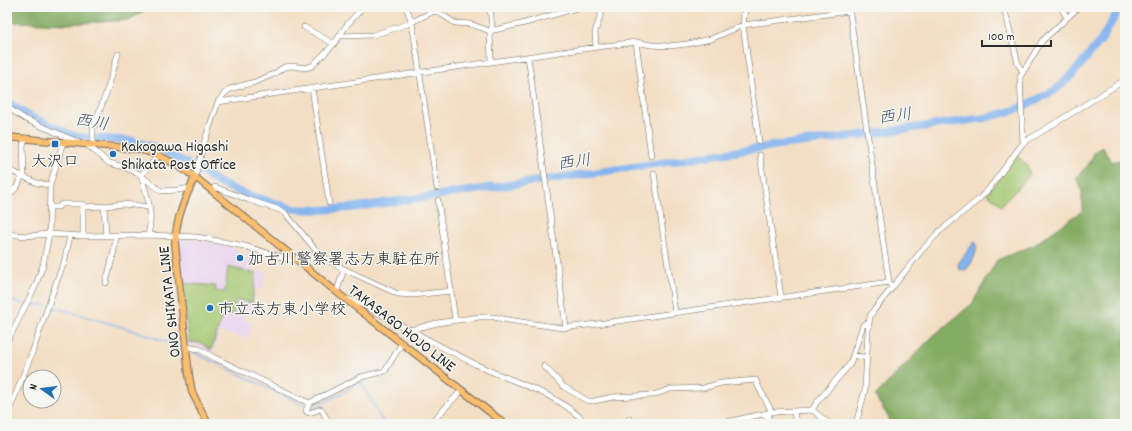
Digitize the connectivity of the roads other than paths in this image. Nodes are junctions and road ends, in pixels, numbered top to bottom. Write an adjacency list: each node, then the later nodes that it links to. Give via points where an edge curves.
1 (363, 7): 18 (street)
2 (406, 7): 13 (street)
3 (490, 7): 17 (street)
4 (580, 7): 10 (street)
5 (602, 7): 22 (street, via 595,32)
6 (745, 7): 14 (street)
7 (1004, 7): 26 (street, via 1018,64)
8 (1061, 7): 12 (street)
9 (1079, 7): 12 (street)
10 (562, 9): 17 (street, via 525,23)
11 (850, 9): 14 (street); 69 (street)
12 (1067, 18): 26 (street, via 1042,41)
13 (412, 22): 17 (street, via 430,12 438,12 455,23 470,24); 18 (street, via 373,35); 27 (street)
14 (743, 26): 20 (street, via 711,39 687,44 669,46); 35 (street)
15 (304, 27): 19 (street)
16 (325, 30): 19 (street)
17 (490, 31): 25 (street)
18 (340, 36): 21 (street)
19 (321, 37): 21 (street)
20 (636, 42): 22 (street); 42 (street)
21 (334, 44): 30 (street, via 312,66 284,67 255,82 230,89)
22 (596, 46): 24 (street, via 584,50)
23 (118, 54): 38 (street, via 93,128)
24 (528, 57): 25 (street); 79 (street)
25 (492, 62): 27 (street)
26 (1023, 72): 36 (street, via 1020,78)
27 (419, 73): 29 (street); 50 (street)
28 (1125, 80): 36 (street)
29 (312, 88): 30 (street); 54 (street)
30 (218, 102): 44 (street)
31 (7, 107): 37 (street, via 25,119)
32 (7, 137): 33 (main road, TAKASAGO HOJO LINE)
33 (26, 138): 34 (main road, TAKASAGO HOJO LINE); 46 (street, via 23,145)
34 (64, 142): 37 (main road, TAKASAGO HOJO LINE); 48 (street)
35 (759, 142)
36 (1023, 142): 71 (street, via 988,190 940,231)
37 (79, 143): 39 (main road, TAKASAGO HOJO LINE)
38 (93, 143): 39 (main road, TAKASAGO HOJO LINE); 40 (main road, TAKASAGO HOJO LINE, via 138,149)
39 (86, 144): 47 (street, via 109,163)
40 (159, 155): 44 (main road, TAKASAGO HOJO LINE); 47 (street)
41 (760, 155): 74 (street)
42 (652, 156)
43 (7, 170): 46 (street)
44 (196, 172): 49 (main road, ONO SHIKATA LINE); 51 (main road, TAKASAGO HOJO LINE)
45 (654, 173): 76 (street)
46 (23, 175): 48 (street); 52 (street)
47 (141, 175): 49 (street, via 161,191); 58 (street)
48 (50, 185): 56 (street)
49 (190, 188): 66 (main road, ONO SHIKATA LINE, via 180,212)
50 (437, 188)
51 (212, 190): 67 (main road, TAKASAGO HOJO LINE); 68 (street, via 215,187 280,210 314,249)
52 (7, 199)
53 (438, 200): 73 (street)
54 (329, 203)
55 (104, 206): 57 (street); 58 (street, via 124,204); 64 (street)
56 (49, 207): 57 (street, via 58,207 62,204 83,204); 60 (street)
57 (83, 207): 63 (street)
58 (149, 207): 61 (street)
59 (7, 234): 60 (street)
60 (49, 234): 62 (street); 81 (street, via 43,265)
61 (148, 235): 65 (street); 66 (street)
62 (70, 236): 63 (street); 92 (street, via 64,263)
63 (83, 236): 64 (street)
64 (106, 236): 65 (street)
65 (116, 236): 70 (street)
66 (175, 236): 67 (street, via 197,237 268,252 292,260); 83 (main road, ONO SHIKATA LINE)
67 (297, 258): 72 (main road, TAKASAGO HOJO LINE)
68 (344, 269): 72 (street); 73 (street, via 398,294)
69 (889, 282): 71 (street); 74 (street)
70 (106, 284)
71 (892, 288): 78 (street, via 874,310)
72 (337, 291): 75 (main road, TAKASAGO HOJO LINE)
73 (451, 291): 77 (street)
74 (781, 297): 76 (street)
75 (344, 298): 80 (street); 82 (main road, TAKASAGO HOJO LINE)
76 (675, 312): 79 (street)
77 (455, 320): 79 (street, via 494,317); 80 (street)
78 (869, 322): 84 (street, via 862,325); 85 (street)
79 (566, 327)
80 (410, 330): 97 (street, via 479,365 540,390 572,410)
81 (7, 342)
82 (402, 344): 87 (main road, TAKASAGO HOJO LINE); 88 (street, via 385,371 361,377)
83 (186, 350): 88 (street, via 199,349); 93 (main road, ONO SHIKATA LINE, via 192,392)
84 (854, 355): 85 (street); 89 (street, via 850,364)
85 (867, 358): 102 (street, via 865,390)
86 (544, 366): 90 (street, via 564,387 588,401 607,397 653,395 671,390 756,380)
87 (462, 390): 95 (street); 96 (main road, TAKASAGO HOJO LINE)
88 (309, 403): 94 (street, via 306,410 309,413 320,409)
89 (812, 410): 91 (street); 101 (street)
90 (771, 412): 91 (street); 98 (street); 99 (street)
91 (794, 412): 100 (street)
92 (7, 416)
93 (208, 424)
94 (330, 424)
95 (430, 424)
96 (505, 424)
97 (587, 424)
98 (718, 424)
99 (765, 424)
100 (796, 424)
101 (830, 424)
102 (856, 424)

